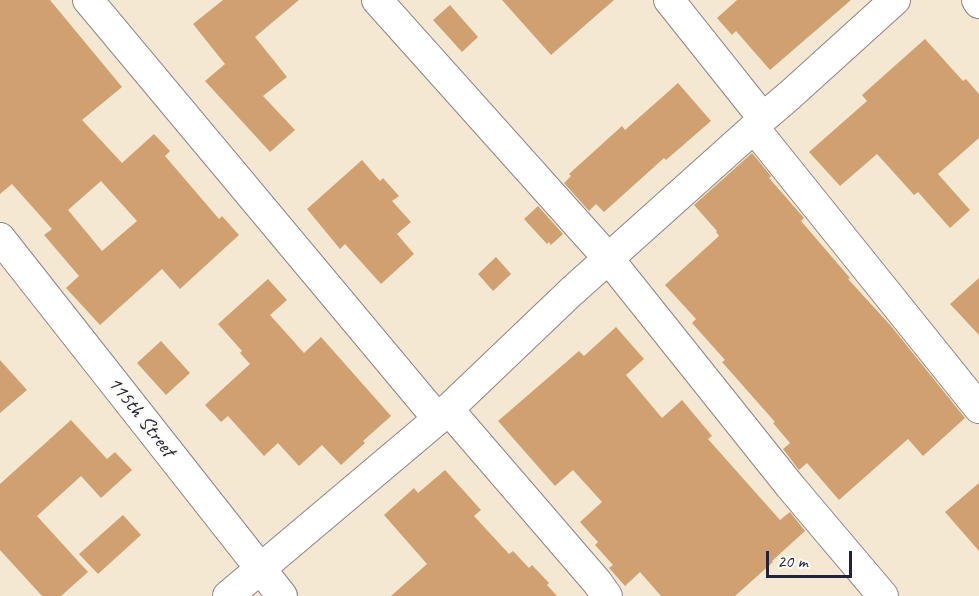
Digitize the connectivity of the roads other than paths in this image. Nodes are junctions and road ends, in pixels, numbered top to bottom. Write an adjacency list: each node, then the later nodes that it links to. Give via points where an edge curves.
1 (88, 0): 9 (street)
2 (377, 0): 7 (street)
3 (669, 0): 5 (street)
4 (896, 0): 5 (street)
5 (758, 123): 7 (street); 8 (street)
6 (0, 238): 10 (street, 115th Street)
7 (608, 258): 9 (street); 14 (street, via 797,495)
8 (979, 408)
9 (443, 414): 10 (street); 13 (street)
10 (260, 568): 11 (street); 12 (street, 115th Street)
11 (228, 596)
12 (282, 596)
13 (607, 596)
14 (884, 596)

